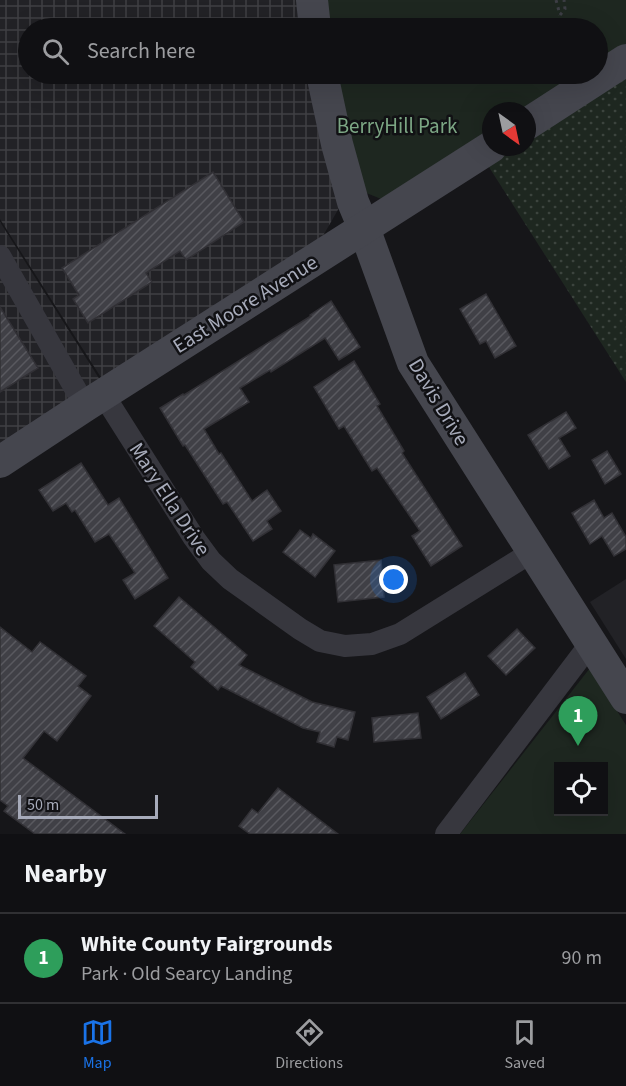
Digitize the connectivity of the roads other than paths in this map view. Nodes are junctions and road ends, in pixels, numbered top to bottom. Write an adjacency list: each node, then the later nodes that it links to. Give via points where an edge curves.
1 (312, 0): 2 (street)
2 (314, 18)
3 (626, 60): 4 (street)
4 (608, 72)
5 (324, 84): 9 (street, Davis Drive, via 353,202)
6 (589, 84): 7 (street)
7 (536, 118)
8 (482, 153): 9 (street, East Moore Avenue)
9 (364, 228): 11 (street, East Moore Avenue); 13 (street, Davis Drive, via 413,363)
10 (0, 256): 11 (street, Mary Ella Drive)
11 (94, 400): 12 (street, East Moore Avenue); 13 (street, Mary Ella Drive, via 211,561 230,579 320,641 363,645 400,634)
12 (0, 462)
13 (532, 552): 14 (street, Davis Drive)
14 (591, 643): 15 (street, Davis Drive); 16 (street)
15 (626, 698)
16 (446, 834)

